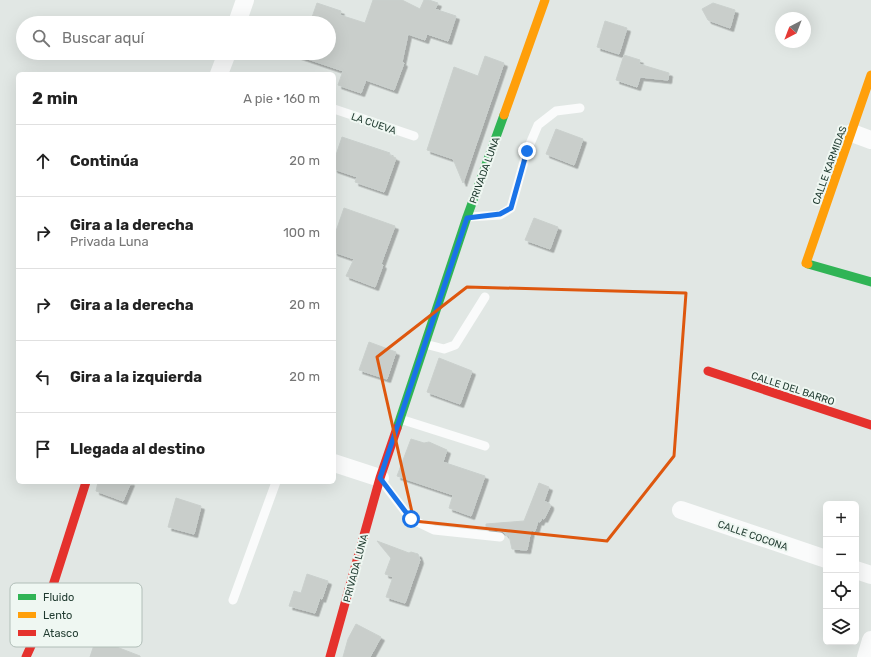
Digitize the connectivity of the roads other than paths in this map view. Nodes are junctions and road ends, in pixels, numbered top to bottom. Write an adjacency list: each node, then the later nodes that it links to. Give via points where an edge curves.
1 (245, 0): 3 (street)
2 (545, 0): 12 (street, PRIVADA LUNA)
3 (239, 16)
4 (226, 60): 5 (street)
5 (223, 72)
6 (871, 75): 9 (street, CALLE KARMIDAS)
7 (580, 108): 12 (lane, via 556,111 538,125 527,151 511,208 500,214)
8 (336, 110): 10 (lane, LA CUEVA)
9 (852, 133): 11 (street); 13 (street, CALLE KARMIDAS, via 806,263)
10 (414, 136)
11 (871, 140)
12 (467, 218): 15 (street, PRIVADA LUNA)
13 (871, 282)
14 (485, 297): 15 (lane, via 455,345 444,349)
15 (425, 344): 17 (street, PRIVADA LUNA)
16 (708, 371): 18 (street, CALLE DEL BARRO)
17 (400, 419): 19 (lane); 21 (street, PRIVADA LUNA)
18 (871, 425)
19 (485, 446)
20 (336, 464): 21 (street)
21 (380, 478): 25 (lane, via 411,519 434,530); 34 (street, PRIVADA LUNA)
22 (85, 484): 29 (street)
23 (275, 484): 30 (lane)
24 (680, 510): 26 (street, CALLE COCONA)
25 (500, 537)
26 (823, 558)
27 (859, 571): 28 (street)
28 (871, 575)
29 (54, 583)
30 (233, 600)
31 (871, 640): 35 (street)
32 (31, 647): 33 (street)
33 (26, 657)
34 (330, 657)
35 (866, 657)

